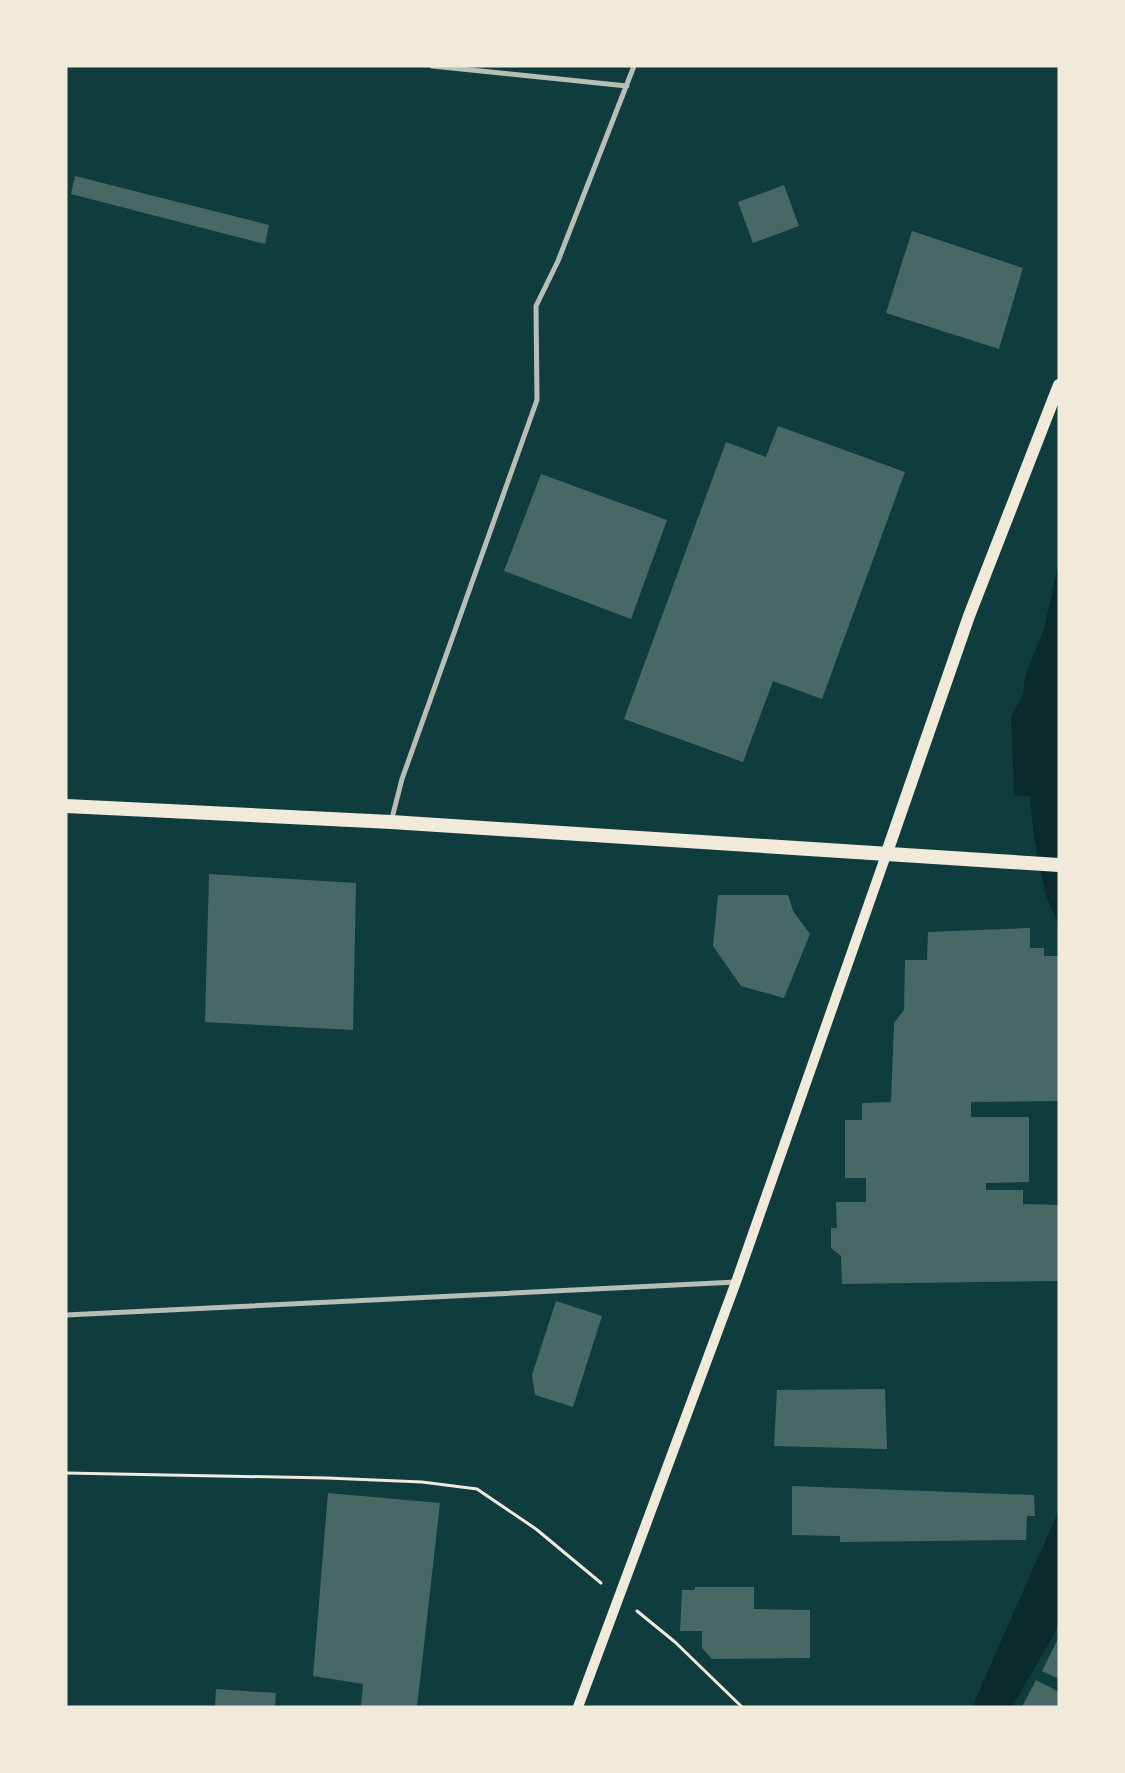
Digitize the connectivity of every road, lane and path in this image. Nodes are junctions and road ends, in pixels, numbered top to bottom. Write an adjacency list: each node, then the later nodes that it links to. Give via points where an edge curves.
1 (432, 66): 3 (street)
2 (634, 66): 3 (street)
3 (627, 86): 6 (street, via 558,261 536,306 537,400 402,778)
4 (1059, 385): 7 (main road, via 969,616)
5 (66, 806): 6 (highway)
6 (391, 822): 7 (highway)
7 (886, 855): 8 (highway); 9 (main road)
8 (1059, 865)
9 (736, 1282): 10 (street); 12 (main road)
10 (66, 1315)
11 (66, 1473): 12 (path, via 327,1478 422,1482 478,1489 536,1529 590,1576)
12 (620, 1597): 13 (main road); 14 (path, via 675,1642)
13 (578, 1707)
14 (742, 1707)

